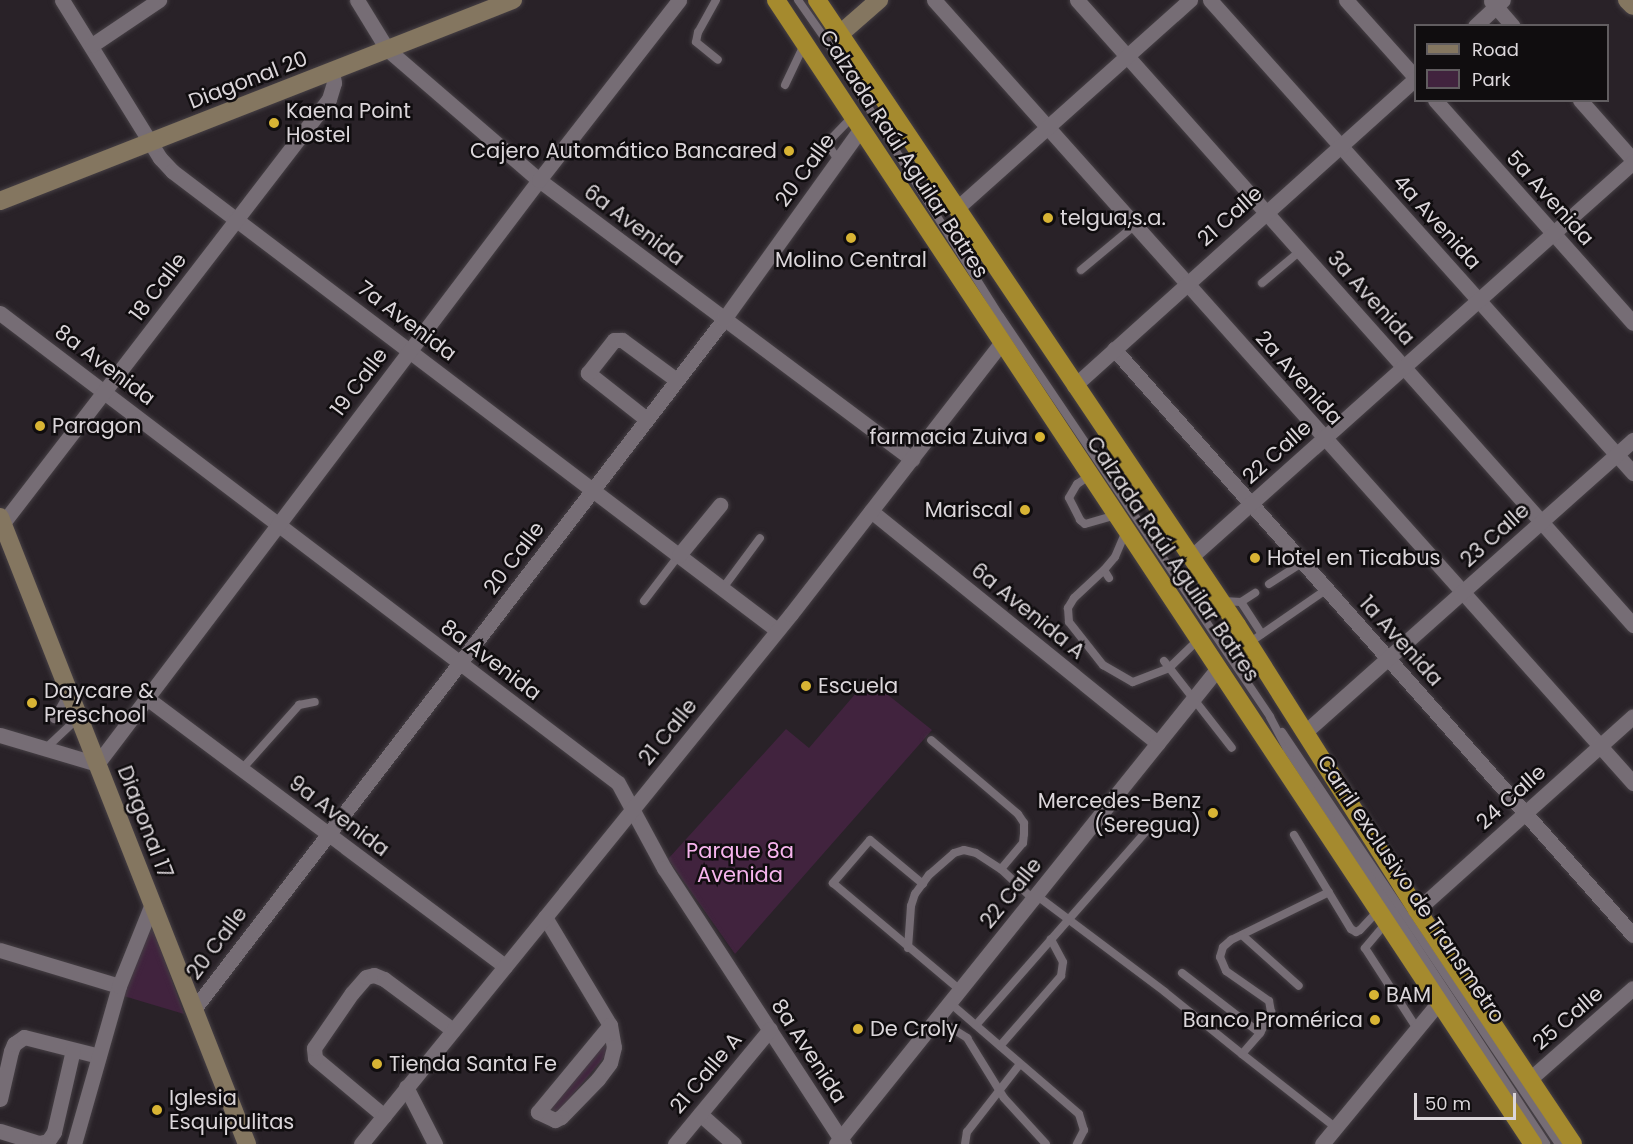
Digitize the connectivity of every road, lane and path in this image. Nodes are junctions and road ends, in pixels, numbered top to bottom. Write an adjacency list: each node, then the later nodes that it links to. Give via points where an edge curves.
1 (62, 0): 23 (street, 7a Avenida)
2 (159, 0): 23 (street)
3 (357, 0): 24 (street, 6a Avenida)
4 (513, 0): 24 (main road, Diagonal 20)
5 (679, 0): 39 (street, 19 Calle)
6 (716, 0): 26 (lane, via 696,42)
7 (776, 0): 22 (highway, Calzada Raúl Aguilar Batres)
8 (798, 0): 105 (lane, Carril exclusivo de Transmetro, via 1000,315)
9 (817, 0): 21 (highway, Calzada Raúl Aguilar Batres)
10 (879, 0): 21 (main road)
11 (934, 0): 34 (street, 2a Avenida)
12 (1077, 0): 25 (street, 3a Avenida)
13 (1190, 0): 25 (street)
14 (1210, 0): 36 (street, 4a Avenida)
15 (1346, 0): 28 (street)
16 (1627, 0): 18 (main road)
17 (1496, 2): 19 (street); 20 (street)
18 (1633, 6)
19 (1477, 24)
20 (1512, 24)
21 (840, 34): 41 (highway, Calzada Raúl Aguilar Batres)
22 (805, 44): 30 (lane); 33 (highway, Calzada Raúl Aguilar Batres)
23 (92, 45): 35 (street, 7a Avenida)
24 (387, 49): 27 (main road, Diagonal 20); 39 (street, 6a Avenida)
25 (1127, 56): 34 (street); 42 (street, 3a Avenida)
26 (718, 60)
27 (332, 71): 35 (main road, Diagonal 20); 43 (street, 18 Calle, via 334,83 329,99)
28 (1414, 76)
29 (1414, 80): 36 (street, 21 Calle)
30 (785, 85)
31 (1437, 102): 45 (street, 5a Avenida)
32 (1582, 102): 38 (street)
33 (857, 122): 37 (street, 20 Calle); 37 (lane, via 827,143); 54 (highway, Calzada Raúl Aguilar Batres)
34 (1047, 127): 41 (street); 44 (street, 2a Avenida)
35 (150, 142): 40 (main road, Diagonal 20); 43 (street, 7a Avenida, via 165,165)
36 (1340, 147): 42 (street, 21 Calle); 50 (street, 4a Avenida)
37 (838, 160): 52 (street, 20 Calle)
38 (1633, 161): 45 (street, 22 Calle)
39 (539, 180): 52 (street, 6a Avenida); 56 (street, 19 Calle)
40 (0, 201)
41 (956, 209): 59 (highway, Calzada Raúl Aguilar Batres)
42 (1266, 212): 46 (street, 3a Avenida); 49 (street, 21 Calle)
43 (236, 220): 56 (street, 7a Avenida); 60 (street, 18 Calle)
44 (1135, 225): 47 (lane); 49 (street, 2a Avenida)
45 (1553, 234): 50 (street, 22 Calle); 53 (street, 5a Avenida)
46 (1300, 251): 48 (lane); 57 (street, 3a Avenida)
47 (1081, 270)
48 (1262, 283)
49 (1187, 284): 55 (street, 21 Calle); 62 (street, 2a Avenida)
50 (1479, 300): 57 (street, 22 Calle); 64 (street, 4a Avenida)
51 (0, 313): 60 (street, 8a Avenida)
52 (724, 319): 58 (street, 20 Calle); 65 (street, 6a Avenida)
53 (1633, 323)
54 (1002, 342): 65 (street, 21 Calle); 67 (highway, Calzada Raúl Aguilar Batres)
55 (1114, 349): 59 (street, 21 Calle); 69 (street, 1a Avenida)
56 (410, 351): 68 (street, 7a Avenida); 75 (street, 19 Calle)
57 (1404, 367): 62 (street, 22 Calle); 74 (street, 3a Avenida)
58 (675, 379): 61 (street, 20 Calle); 61 (street, via 622,340 614,340 588,373)
59 (1074, 386): 78 (highway, Calzada Raúl Aguilar Batres)
60 (105, 391): 72 (street, 18 Calle); 75 (street, 8a Avenida)
61 (645, 418): 68 (street, 20 Calle)
62 (1324, 438): 69 (street, 22 Calle); 85 (street, 2a Avenida)
63 (1633, 440): 64 (street, 23 Calle)
64 (1617, 454): 66 (street, 4a Avenida); 74 (street, 23 Calle)
65 (912, 459): 71 (street, 21 Calle)
66 (1633, 473)
67 (1090, 475): 73 (highway, Calzada Raúl Aguilar Batres); 73 (lane, via 1077,484 1069,498 1080,520 1085,524)
68 (592, 489): 77 (street, 7a Avenida); 96 (street, 20 Calle)
69 (1251, 503): 78 (street, 22 Calle); 79 (street, 1a Avenida)
70 (720, 505): 77 (street)
71 (870, 511): 91 (street, 21 Calle); 110 (street, 6a Avenida A)
72 (1, 521): 99 (main road, Diagonal 17)
73 (1121, 522): 80 (lane, via 1115,556); 92 (highway, Calzada Raúl Aguilar Batres)
74 (1541, 522): 85 (street, 23 Calle); 90 (street, 3a Avenida)
75 (279, 525): 96 (street, 8a Avenida); 100 (street, 19 Calle)
76 (760, 538): 83 (lane)
77 (680, 555): 83 (street, 7a Avenida); 88 (lane)
78 (1191, 557): 87 (highway, Calzada Raúl Aguilar Batres)
79 (1303, 562): 82 (lane); 84 (street, 1a Avenida)
80 (1104, 570): 81 (lane); 97 (lane, via 1074,598 1068,608 1069,622 1103,666 1122,678 1133,682)
81 (1110, 578)
82 (1269, 584)
83 (723, 588): 91 (street, 7a Avenida)
84 (1327, 590): 93 (lane); 94 (street, 1a Avenida)
85 (1462, 592): 94 (street, 23 Calle); 111 (street, 2a Avenida)
86 (1255, 593): 89 (lane)
87 (1220, 600): 89 (lane); 93 (highway, Calzada Raúl Aguilar Batres)
88 (644, 601)
89 (1241, 602): 93 (lane)
90 (1633, 624)
91 (777, 630): 117 (street, 21 Calle)
92 (1199, 638): 97 (lane); 98 (highway, Calzada Raúl Aguilar Batres)
93 (1255, 639): 107 (highway, Calzada Raúl Aguilar Batres)
94 (1388, 658): 107 (street, 23 Calle); 118 (street, 1a Avenida)
95 (1164, 661): 97 (lane)
96 (460, 663): 117 (street, 8a Avenida, via 618,783); 120 (street, 20 Calle)
97 (1169, 668): 101 (lane)
98 (1218, 668): 101 (street, 22 Calle); 129 (highway, Calzada Raúl Aguilar Batres)
99 (69, 692): 104 (main road, Diagonal 17); 106 (lane)
100 (148, 699): 114 (street, 19 Calle); 115 (street, 9a Avenida)
101 (1194, 699): 110 (street, 22 Calle); 113 (lane)
102 (315, 702): 115 (lane, via 298,705)
103 (1633, 716): 111 (street, 24 Calle)
104 (79, 717): 112 (lane); 114 (main road, Diagonal 17)
105 (1270, 717): 177 (lane, Carril exclusivo de Transmetro, via 1287,749); 178 (lane, Carril exclusivo de Transmetro)
106 (54, 719)
107 (1305, 733): 127 (highway, Calzada Raúl Aguilar Batres)
108 (0, 735): 112 (street)
109 (931, 740): 122 (lane, via 1018,814 1023,823 1023,843)
110 (1158, 743): 125 (street, 22 Calle)
111 (1599, 746): 116 (street, 2a Avenida); 118 (street, 24 Calle)
112 (45, 748): 114 (street)
113 (1232, 748)
114 (97, 764): 126 (main road, Diagonal 17)
115 (242, 770): 120 (street, 9a Avenida)
116 (1633, 783)
117 (632, 810): 128 (street, 21 Calle); 149 (street, 8a Avenida, via 664,868)
118 (1525, 813): 127 (street, 24 Calle); 132 (street, 1a Avenida)
119 (1149, 828): 130 (lane)
120 (327, 833): 136 (street, 9a Avenida); 144 (street, 20 Calle)
121 (1294, 835): 124 (lane)
122 (1001, 869): 123 (lane, via 964,850 950,857); 125 (lane)
123 (923, 884): 134 (lane, via 911,906); 134 (lane, via 870,840 833,883)
124 (1329, 892): 129 (lane, via 1356,932); 131 (lane)
125 (1034, 897): 130 (lane); 141 (street, 22 Calle)
126 (152, 903): 138 (street); 144 (main road, Diagonal 17)
127 (1417, 910): 157 (highway, Calzada Raúl Aguilar Batres)
128 (545, 917): 136 (street, 21 Calle); 146 (street)
129 (1383, 917): 142 (highway, Calzada Raúl Aguilar Batres); 148 (lane, via 1365,948)
130 (1070, 918): 133 (lane); 154 (lane)
131 (1242, 935): 139 (lane); 151 (lane, via 1223,946 1220,957 1226,970 1269,1001 1271,1012)
132 (1633, 935)
133 (1051, 939): 147 (lane); 152 (lane, via 1063,962 1061,976)
134 (908, 948): 141 (lane)
135 (0, 950): 138 (street)
136 (505, 966): 150 (street, 21 Calle)
137 (1182, 973): 151 (lane)
138 (119, 986): 155 (street)
139 (1299, 986)
140 (1633, 988): 157 (street, 25 Calle)
141 (960, 990): 143 (street, 22 Calle)
142 (1439, 1002): 148 (street); 176 (highway, Calzada Raúl Aguilar Batres)
143 (950, 1003): 145 (street, 22 Calle); 147 (lane)
144 (194, 1009): 167 (main road, Diagonal 17)
145 (937, 1019): 159 (lane, via 967,1038); 165 (street, 22 Calle)
146 (610, 1025): 146 (street, via 538,1112 555,1120 561,1117 598,1079 610,1063 614,1047)
147 (976, 1025): 152 (lane)
148 (1416, 1028): 163 (street)
149 (770, 1029): 161 (street, 21 Calle A); 165 (street, 8a Avenida)
150 (453, 1030): 158 (street, 21 Calle); 162 (street, via 374,975 366,977 352,993 314,1048 315,1058)
151 (1260, 1033): 154 (lane)
152 (1000, 1046): 156 (lane)
153 (73, 1050): 155 (street); 160 (street, via 24,1037 11,1051); 164 (street, via 54,1132 48,1141 39,1143)
154 (1242, 1054): 163 (lane)
155 (99, 1056): 166 (street)
156 (1020, 1064): 159 (lane); 174 (lane, via 1079,1114 1084,1130)
157 (1530, 1079): 179 (highway, Calzada Raúl Aguilar Batres)
158 (406, 1087): 162 (street, 21 Calle); 169 (street)
159 (999, 1091): 172 (lane, via 967,1132); 173 (lane)
160 (0, 1099)
161 (700, 1114): 170 (street, 21 Calle A); 171 (street)
162 (384, 1116): 168 (street, 21 Calle)
163 (1335, 1127): 175 (street)
164 (0, 1131)
165 (840, 1142)
166 (74, 1144)
167 (247, 1144)
168 (361, 1144)
169 (435, 1144)
170 (675, 1144)
171 (734, 1144)
172 (965, 1144)
173 (1046, 1144)
174 (1077, 1144)
175 (1322, 1144)
176 (1533, 1144)
177 (1546, 1144)
178 (1559, 1144)
179 (1573, 1144)

